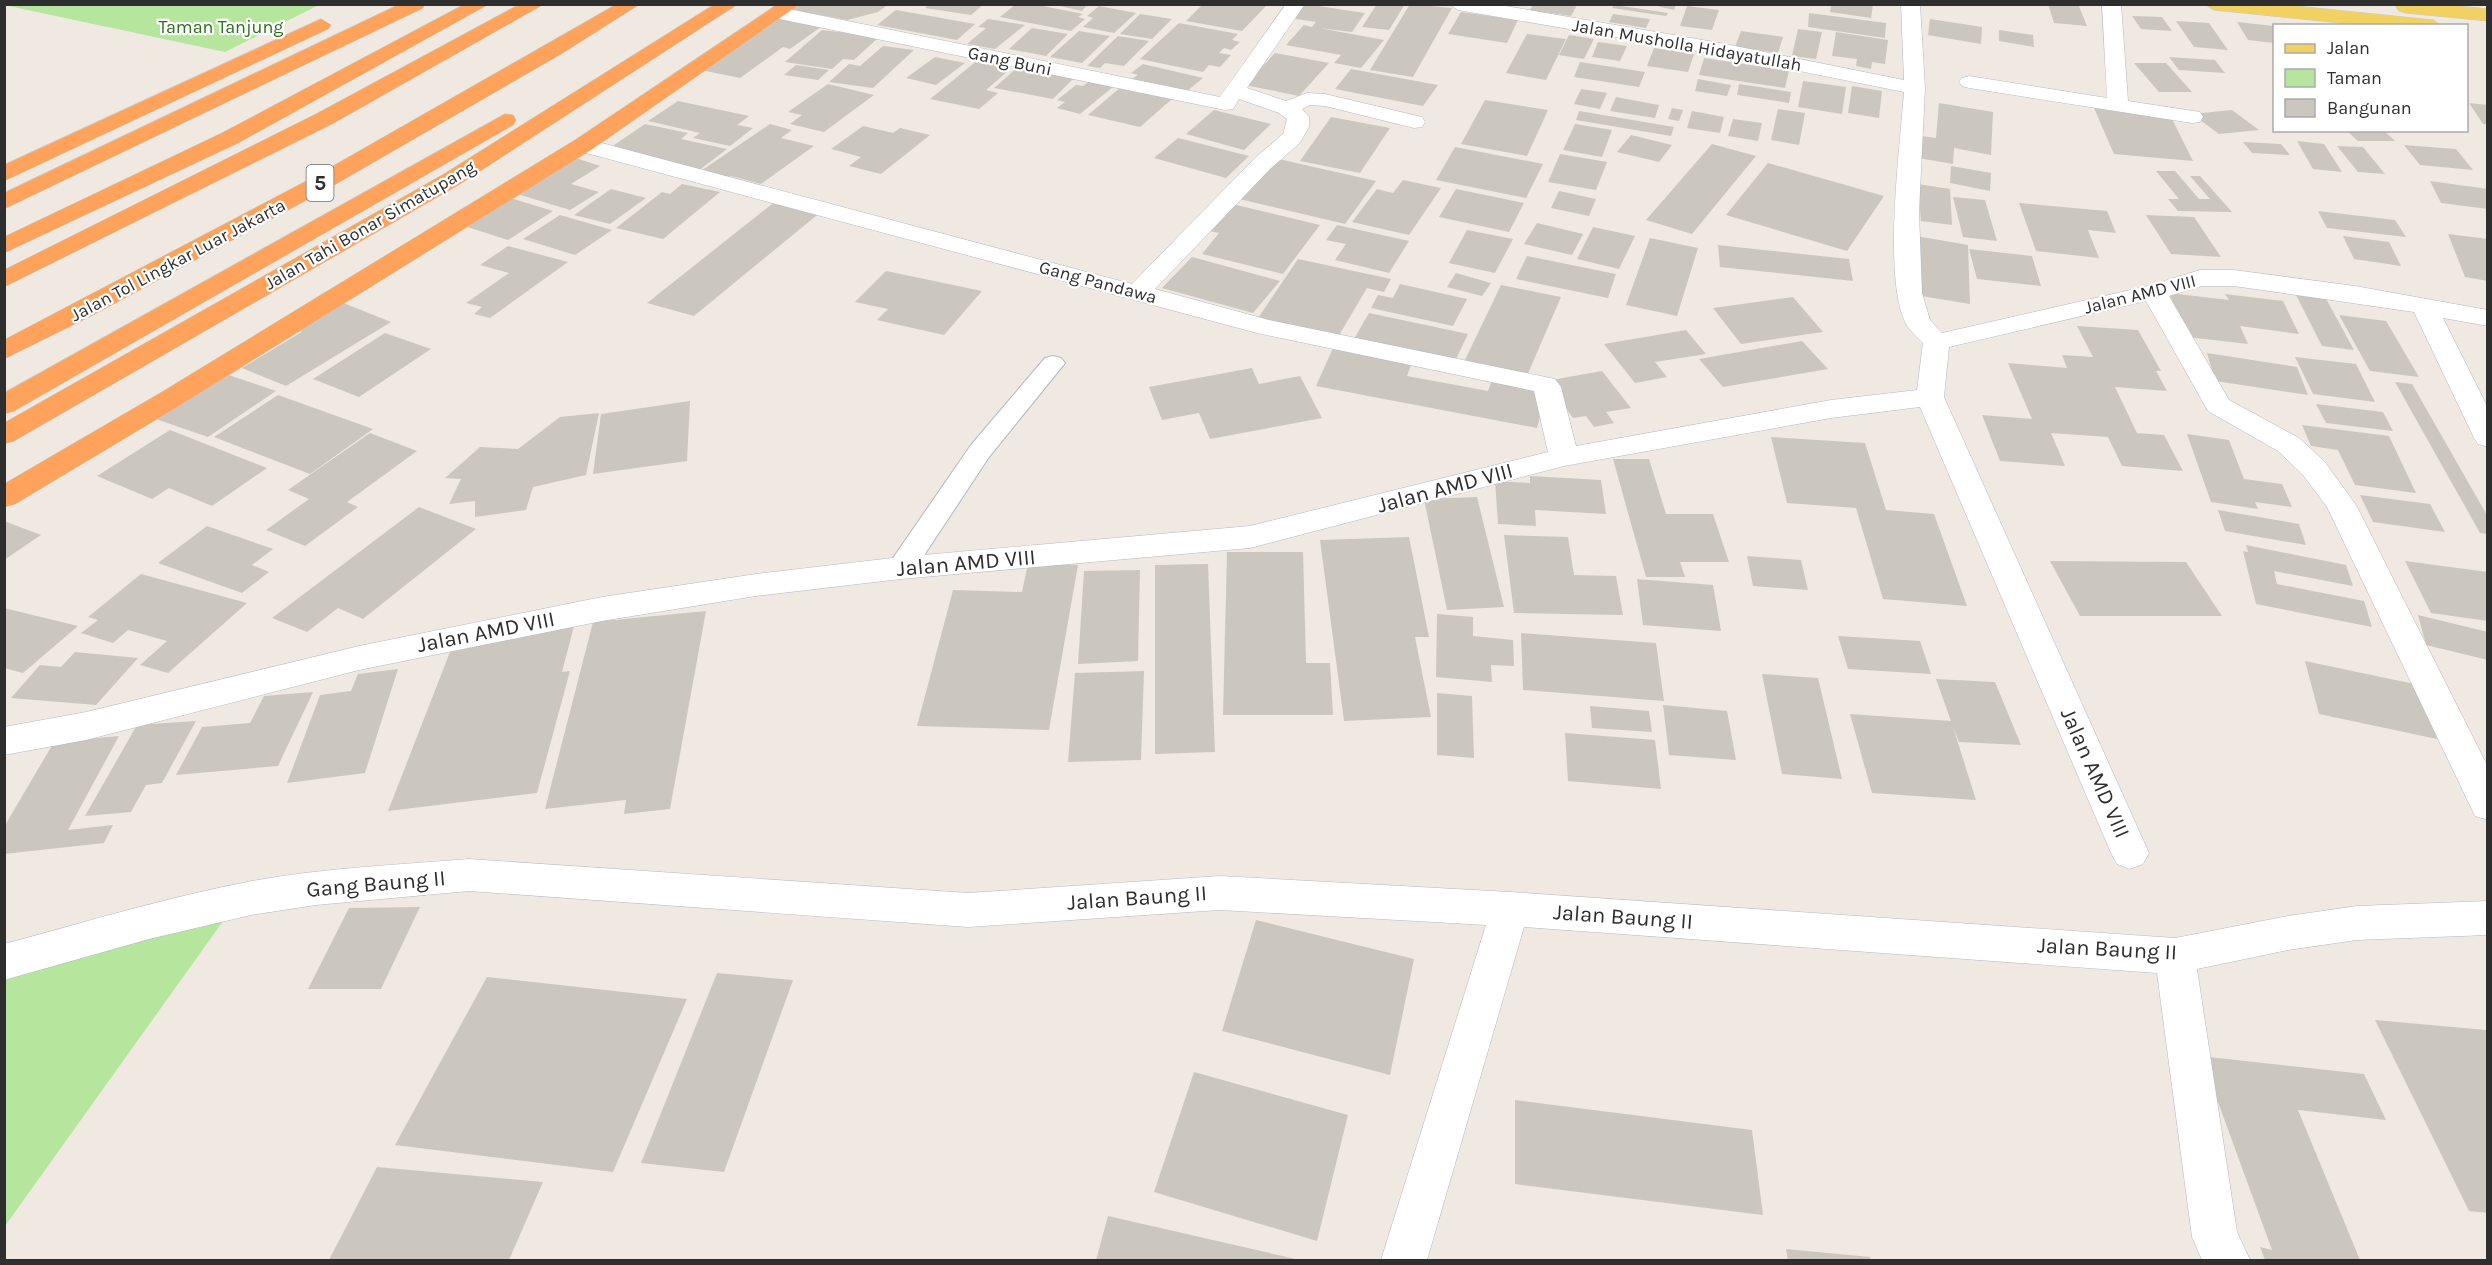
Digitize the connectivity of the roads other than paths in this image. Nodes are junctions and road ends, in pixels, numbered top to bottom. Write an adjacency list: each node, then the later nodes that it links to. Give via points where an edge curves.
1 (416, 4): 28 (highway)
2 (480, 4): 29 (highway, via 230,138)
3 (535, 4): 30 (highway, 5, via 324,119)
4 (631, 4): 36 (highway, Jalan Tol Lingkar Luar Jakarta / 5, via 259,217)
5 (704, 4): 39 (highway)
6 (729, 4): 40 (highway, Jalan Tahi Bonar Simatupang, via 452,179)
7 (1296, 4): 21 (street, Gang Buni)
8 (1458, 4): 20 (street, Jalan Musholla Hidayatullah, via 1720,49)
9 (1910, 4): 20 (street)
10 (2111, 4): 22 (street)
11 (2214, 4): 16 (main road)
12 (2377, 4): 15 (main road)
13 (785, 9): 21 (street, Gang Buni, via 1198,100 1225,104); 26 (highway)
14 (344, 14): 27 (highway)
15 (2487, 15)
16 (2413, 24)
17 (2468, 29): 18 (main road)
18 (2487, 31)
19 (1969, 82): 22 (street)
20 (1915, 88): 35 (street, via 1907,212 1909,293 1918,322)
21 (1234, 91): 23 (street)
22 (2118, 106): 24 (street)
23 (1287, 108): 25 (street, via 1307,99 1325,100); 31 (street, via 1298,117 1293,138 1263,163)
24 (2192, 117)
25 (1414, 122)
26 (583, 145): 31 (street, Gang Pandawa); 43 (highway)
27 (4, 174)
28 (4, 202)
29 (4, 246)
30 (4, 280)
31 (1138, 292): 42 (street, Gang Pandawa, via 1266,327 1545,385)
32 (2154, 292): 33 (street, Jalan AMD VIII, via 2200,278 2234,278); 35 (street, Jalan AMD VIII); 46 (street, via 2218,405 2278,436 2309,460 2341,505)
33 (2424, 306): 34 (street, Jalan AMD VIII); 41 (street)
34 (2487, 318)
35 (1936, 342): 38 (street, Jalan AMD VIII)
36 (4, 351)
37 (1053, 363): 44 (lane, via 980,451)
38 (1930, 398): 42 (street, Jalan AMD VIII, via 1831,410); 47 (street, Jalan AMD VIII)
39 (4, 405)
40 (4, 435)
41 (2487, 438)
42 (1564, 457): 44 (street, Jalan AMD VIII, via 1250,537)
43 (4, 497)
44 (901, 568): 45 (street, Jalan AMD VIII, via 602,609 359,658 86,726)
45 (4, 741)
46 (2487, 805)
47 (2130, 853)
48 (755, 896): 49 (street, Jalan Baung II, via 968,910 1220,893); 52 (street, Gang Baung II, via 468,875 328,887 229,903)
49 (1510, 909): 51 (street, Jalan Baung II); 53 (street)
50 (2487, 918): 51 (street, Jalan Baung II, via 2357,923)
51 (2175, 956): 54 (street, via 2215,1237)
52 (4, 962)
53 (1404, 1260)
54 (2228, 1260)

